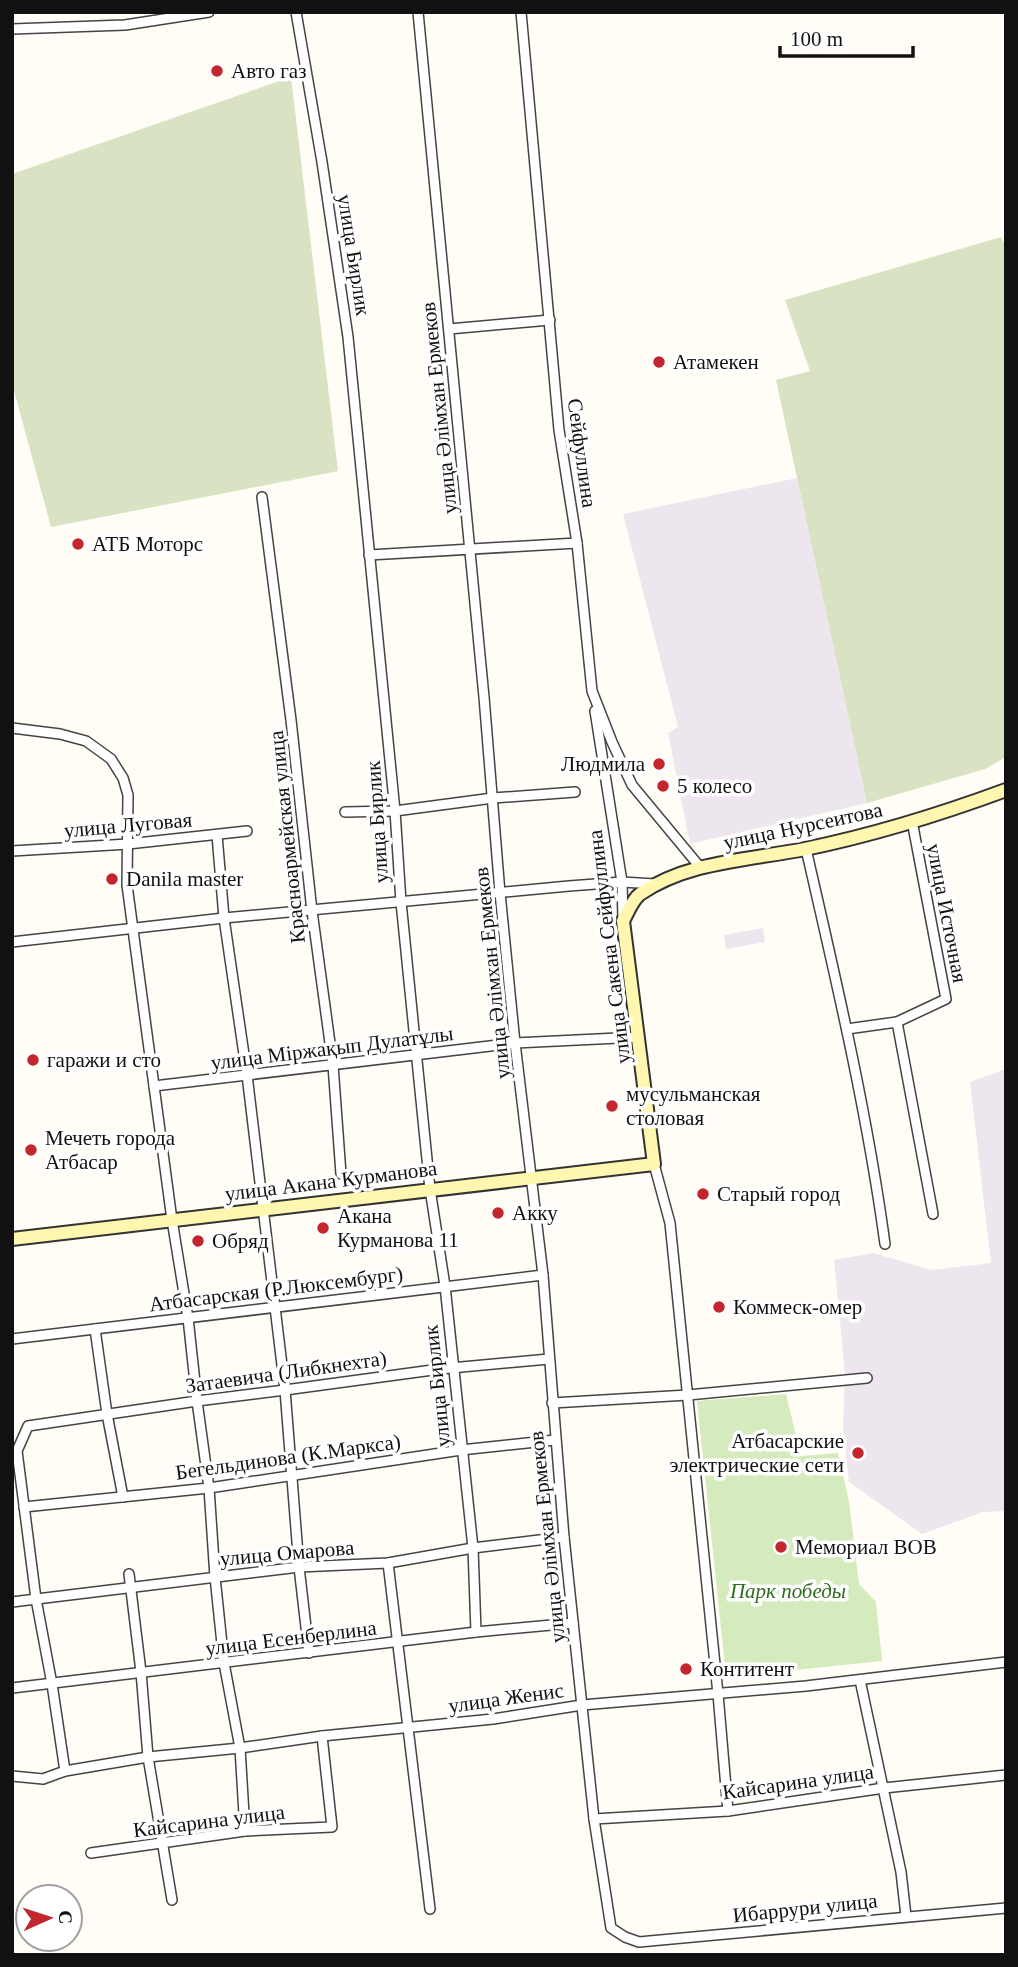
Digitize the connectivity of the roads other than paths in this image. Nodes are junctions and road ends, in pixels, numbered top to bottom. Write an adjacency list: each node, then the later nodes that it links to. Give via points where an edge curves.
1 (209, 12): 5 (street, via 125,24)
2 (296, 12): 11 (street, улица Бирлик, via 348,337)
3 (418, 12): 7 (street, улица Әлімхан Ермеков)
4 (521, 12): 6 (street, Сейфуллина)
5 (12, 29)
6 (550, 320): 7 (street); 9 (street, Сейфуллина, via 559,430)
7 (449, 329): 10 (street, улица Әлімхан Ермеков)
8 (262, 497): 30 (street, Красноармейская улица)
9 (577, 543): 10 (street); 12 (street, Сейфуллина)
10 (470, 548): 11 (street); 16 (street, улица Әлімхан Ермеков)
11 (369, 555): 17 (street, улица Бирлик)
12 (592, 691): 25 (street, Сейфуллина, via 632,785); 26 (street, улица Сакена Сейфуллина)
13 (12, 728): 22 (street, via 86,741 111,759 128,795)
14 (1006, 790): 19 (main road, улица Нурсеитова)
15 (575, 792): 16 (street)
16 (493, 798): 17 (street); 28 (street, улица Әлімхан Ермеков)
17 (395, 811): 18 (street); 29 (street, улица Бирлик)
18 (345, 812)
19 (912, 821): 23 (main road, улица Нурсеитова); 35 (street, улица Источная, via 946,999)
20 (247, 831): 21 (street, улица Луговая)
21 (216, 835): 22 (street, улица Луговая); 31 (street)
22 (128, 844): 24 (street, улица Луговая); 33 (street)
23 (806, 849): 25 (main road, улица Нурсеитова); 36 (street)
24 (12, 851)
25 (700, 867): 27 (main road, улица Нурсеитова)
26 (622, 881): 27 (street); 28 (street); 32 (street, улица Сакена Сейфуллина)
27 (657, 884): 32 (main road, улица Нурсеитова, via 637,896)
28 (500, 893): 29 (street); 38 (street, улица Әлімхан Ермеков)
29 (401, 902): 30 (street); 39 (street, улица Бирлик)
30 (312, 911): 31 (street); 40 (street, Красноармейская улица)
31 (224, 918): 33 (street); 41 (street)
32 (623, 921): 37 (main road, улица Сакена Сейфуллина)
33 (132, 929): 34 (street); 42 (street)
34 (12, 942)
35 (897, 1022): 36 (street, улица Источная); 48 (street)
36 (847, 1029): 51 (street)
37 (639, 1037): 38 (street, улица Міржақып Дулатұлы); 43 (main road, улица Сакена Сейфуллина)
38 (515, 1043): 39 (street, улица Міржақып Дулатұлы); 45 (street, улица Әлімхан Ермеков)
39 (417, 1055): 40 (street, улица Міржақып Дулатұлы); 46 (street, улица Бирлик)
40 (333, 1065): 41 (street, улица Міржақып Дулатұлы); 44 (street, Красноармейская улица)
41 (247, 1075): 42 (street, улица Міржақып Дулатұлы); 47 (street)
42 (155, 1086): 49 (street)
43 (654, 1164): 45 (main road, улица Акана Курманова); 62 (street, улица Сакена Сейфуллина, via 670,1223)
44 (341, 1174)
45 (532, 1178): 46 (main road, улица Акана Курманова); 52 (street, улица Әлімхан Ермеков)
46 (430, 1189): 47 (main road, улица Акана Курманова); 53 (street, улица Бирлик)
47 (262, 1209): 49 (main road, улица Акана Курманова); 54 (street)
48 (933, 1214)
49 (172, 1220): 50 (main road, улица Акана Курманова); 55 (street)
50 (12, 1238)
51 (885, 1244)
52 (543, 1275): 53 (street, Атбасарская (Р.Люксембург)); 58 (street, улица Әлімхан Ермеков)
53 (445, 1286): 54 (street, Атбасарская (Р.Люксембург)); 59 (street, улица Бирлик)
54 (274, 1307): 55 (street, Атбасарская (Р.Люксембург)); 61 (street)
55 (188, 1318): 56 (street, Атбасарская (Р.Люксембург)); 63 (street)
56 (95, 1329): 57 (street, Атбасарская (Р.Люксембург)); 65 (street)
57 (12, 1339)
58 (549, 1359): 59 (street, Затаевича (Либкнехта)); 64 (street, улица Әлімхан Ермеков)
59 (453, 1367): 61 (street, Затаевича (Либкнехта)); 67 (street, улица Бирлик)
60 (867, 1378): 62 (street)
61 (285, 1391): 63 (street, Затаевича (Либкнехта)); 68 (street)
62 (688, 1395): 64 (street); 91 (street, улица Сакена Сейфуллина)
63 (197, 1401): 65 (street, Затаевича (Либкнехта)); 69 (street)
64 (552, 1403): 66 (street, улица Әлімхан Ермеков)
65 (107, 1414): 70 (street); 71 (street, Затаевича (Либкнехта), via 28,1426 17,1451)
66 (555, 1440): 67 (street, Бегельдинова (К.Маркса)); 72 (street, улица Әлімхан Ермеков)
67 (461, 1450): 68 (street, Бегельдинова (К.Маркса)); 73 (street, улица Бирлик)
68 (292, 1476): 69 (street, Бегельдинова (К.Маркса)); 75 (street)
69 (209, 1488): 70 (street, Бегельдинова (К.Маркса)); 77 (street)
70 (123, 1497): 71 (street, Бегельдинова (К.Маркса))
71 (24, 1507): 79 (street)
72 (564, 1537): 73 (street, улица Омарова); 81 (street, улица Әлімхан Ермеков)
73 (472, 1548): 74 (street, улица Омарова); 82 (street, улица Бирлик)
74 (387, 1563): 75 (street, улица Омарова); 83 (street)
75 (299, 1567): 77 (street, улица Омарова); 84 (street)
76 (129, 1574): 78 (street)
77 (215, 1577): 78 (street, улица Омарова); 86 (street)
78 (131, 1587): 79 (street, улица Омарова); 87 (street)
79 (36, 1599): 80 (street, улица Омарова); 89 (street)
80 (12, 1602)
81 (573, 1623): 82 (street, улица Есенберлина); 92 (street, улица Әлімхан Ермеков)
82 (476, 1632): 83 (street, улица Есенберлина)
83 (398, 1642): 84 (street, улица Есенберлина); 93 (street)
84 (309, 1653): 86 (street, улица Есенберлина)
85 (1006, 1662): 88 (street, улица Женис)
86 (224, 1663): 87 (street, улица Есенберлина); 95 (street)
87 (141, 1672): 89 (street, улица Есенберлина); 96 (street)
88 (860, 1679): 91 (street, улица Женис); 100 (street)
89 (52, 1684): 90 (street, улица Есенберлина); 97 (street)
90 (12, 1688)
91 (718, 1695): 92 (street, улица Женис); 101 (street, улица Сакена Сейфуллина)
92 (582, 1705): 93 (street, улица Женис); 102 (street, улица Әлімхан Ермеков)
93 (409, 1728): 94 (street, улица Женис); 108 (street)
94 (321, 1736): 95 (street, улица Женис); 103 (street, Кайсарина улица, via 332,1827)
95 (240, 1748): 96 (street, улица Женис); 103 (street)
96 (148, 1757): 97 (street, улица Женис); 104 (street)
97 (65, 1771): 99 (street, улица Женис, via 43,1779)
98 (1006, 1775): 100 (street, Кайсарина улица)
99 (12, 1776)
100 (884, 1788): 101 (street, Кайсарина улица); 109 (street)
101 (729, 1811): 102 (street, Кайсарина улица)
102 (594, 1819): 110 (street, улица Әлімхан Ермеков)
103 (245, 1831): 104 (street, Кайсарина улица)
104 (163, 1843): 105 (street, Кайсарина улица); 106 (street)
105 (91, 1853)
106 (172, 1900)
107 (1006, 1908): 109 (street, Ибаррури улица)
108 (430, 1909)
109 (906, 1916): 110 (street, Ибаррури улица, via 639,1942)
110 (611, 1928)

